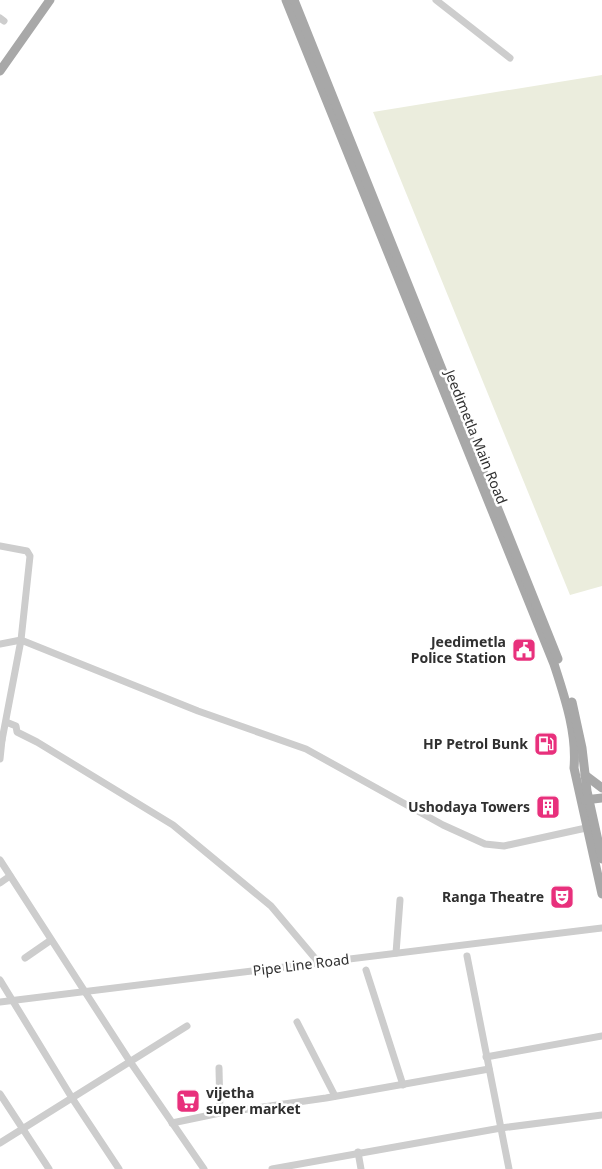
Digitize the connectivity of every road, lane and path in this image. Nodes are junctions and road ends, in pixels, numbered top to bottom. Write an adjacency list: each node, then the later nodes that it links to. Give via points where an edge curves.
1 (44, 0): 7 (main road)
2 (50, 0): 8 (main road)
3 (286, 0): 10 (main road, Jeedimetla Main Road)
4 (294, 0): 10 (main road, Jeedimetla Main Road)
5 (436, 0): 6 (street)
6 (510, 58)
7 (0, 62)
8 (0, 71)
9 (0, 546): 11 (street, via 21,549 30,554)
10 (542, 625): 15 (main road, Jeedimetla Main Road, via 565,697); 17 (main road, Jeedimetla Main Road, via 571,696)
11 (21, 640): 12 (street); 13 (street); 21 (street, via 198,711 306,749 442,825 485,844 504,846)
12 (0, 644)
13 (6, 722): 14 (street); 34 (street, via 173,825 271,906)
14 (1, 740): 16 (street)
15 (575, 753): 19 (main road); 21 (main road, Jeedimetla Main Road, via 574,768)
16 (0, 760)
17 (585, 775): 18 (main road); 19 (main road, Jeedimetla Main Road)
18 (602, 789): 19 (main road)
19 (585, 796): 20 (main road); 23 (main road, Jeedimetla Main Road); 25 (main road, via 600,868)
20 (602, 799)
21 (586, 828): 25 (main road, Jeedimetla Main Road)
22 (0, 860): 24 (street)
23 (602, 860)
24 (10, 876): 26 (street); 30 (street)
25 (599, 879): 27 (main road, Jeedimetla Main Road)
26 (0, 883)
27 (602, 894)
28 (400, 900): 31 (street)
29 (602, 928): 31 (street, Pipe Line Road)
30 (51, 940): 33 (street); 37 (street)
31 (396, 953): 34 (street, Pipe Line Road)
32 (467, 956): 43 (street)
33 (25, 958)
34 (319, 963): 37 (street, Pipe Line Road)
35 (366, 970): 47 (street)
36 (0, 980): 38 (street)
37 (87, 992): 38 (street, Pipe Line Road); 44 (street)
38 (13, 1000): 39 (street, Pipe Line Road); 50 (street)
39 (0, 1002)
40 (297, 1022): 49 (street)
41 (186, 1026): 44 (street)
42 (602, 1036): 43 (street)
43 (486, 1057): 46 (street)
44 (129, 1060): 50 (street); 53 (street)
45 (219, 1068): 51 (street)
46 (488, 1069): 47 (street); 54 (street)
47 (403, 1085): 49 (street)
48 (0, 1094): 55 (street)
49 (335, 1096): 51 (street)
50 (72, 1098): 55 (street); 59 (street)
51 (220, 1113): 53 (street)
52 (602, 1115): 54 (street)
53 (172, 1122): 60 (street)
54 (501, 1128): 57 (street); 63 (street)
55 (23, 1129): 56 (street); 58 (street)
56 (0, 1143)
57 (358, 1152): 61 (street); 62 (street)
58 (49, 1169)
59 (119, 1169)
60 (204, 1169)
61 (272, 1169)
62 (361, 1169)
63 (509, 1169)

